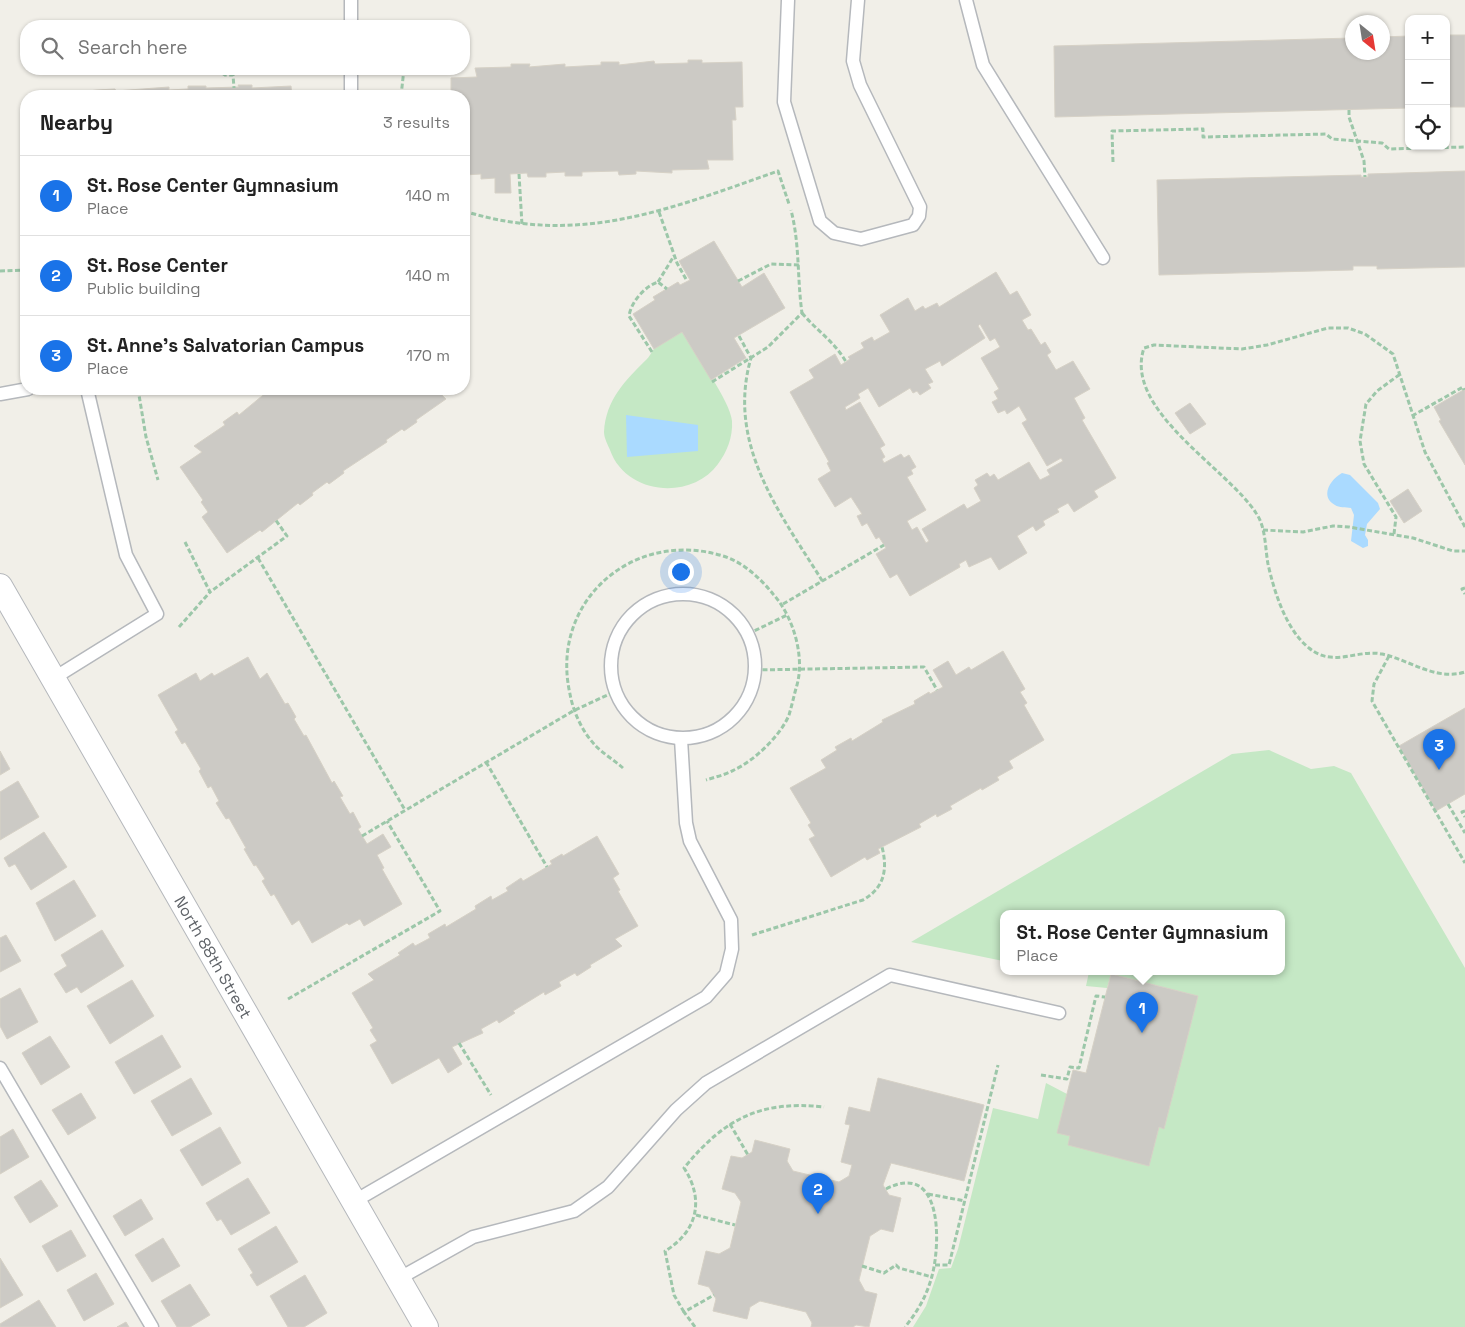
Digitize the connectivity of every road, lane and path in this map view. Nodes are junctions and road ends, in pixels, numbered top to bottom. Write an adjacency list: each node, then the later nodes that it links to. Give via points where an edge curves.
1 (351, 0): 5 (lane)
2 (788, 0): 3 (lane, via 784,102 820,221 834,232 861,239 913,225 920,207 860,85 853,61)
3 (858, 0)
4 (966, 0): 22 (lane, via 983,65)
5 (351, 20)
6 (233, 75): 9 (path)
7 (351, 75): 10 (lane)
8 (403, 75): 11 (path)
9 (234, 88)
10 (350, 90)
11 (402, 90)
12 (1349, 110): 13 (path)
13 (1358, 141): 14 (path, via 1382,143 1389,149); 15 (path, via 1332,139 1326,134 1203,137 1203,129 1112,131); 17 (path)
14 (1465, 147)
15 (1113, 162)
16 (519, 174): 20 (path)
17 (1365, 177)
18 (659, 212): 20 (path, via 566,226); 21 (path); 23 (path, via 778,170 797,235)
19 (470, 213): 20 (path)
20 (522, 225)
21 (674, 256): 26 (path); 28 (path)
22 (1103, 258)
23 (800, 265): 27 (path, via 770,264); 30 (path, via 798,288)
24 (20, 270): 25 (path)
25 (0, 271)
26 (687, 281)
27 (738, 281)
28 (658, 282): 29 (path); 32 (path, via 646,288 630,309 629,316)
29 (666, 289)
30 (802, 313): 33 (path, via 768,347); 34 (path, via 834,344)
31 (738, 336): 33 (path)
32 (652, 352)
33 (751, 358): 36 (path); 52 (path, via 743,394 752,452 768,495)
34 (846, 362)
35 (1399, 375): 42 (path); 46 (path, via 1393,354 1365,334 1348,328 1328,328 1242,349 1154,345 1144,348 1142,375 1156,405 1257,513); 47 (path, via 1382,386 1366,404 1360,441 1364,464 1396,517)
36 (712, 382)
37 (20, 390): 39 (lane)
38 (1464, 390): 42 (path, via 1463,387)
39 (0, 394)
40 (88, 395): 65 (lane, via 126,555 156,614)
41 (139, 395): 43 (path)
42 (1412, 416): 45 (path, via 1425,452)
43 (158, 480)
44 (275, 519): 51 (path, via 287,536)
45 (1465, 527)
46 (1263, 530): 47 (path, via 1303,532 1333,526); 61 (path, via 1268,565 1276,590 1294,630 1310,649 1340,658 1379,653)
47 (1394, 534): 50 (path, via 1453,551)
48 (185, 542): 55 (path)
49 (884, 545): 52 (path)
50 (1465, 551)
51 (258, 558): 55 (path); 74 (path)
52 (823, 582): 57 (path)
53 (0, 586): 65 (street, North 88th Street)
54 (1465, 588): 56 (path, via 1462,589)
55 (210, 592): 59 (path)
56 (1465, 594)
57 (783, 604): 58 (path); 68 (path, via 757,575 724,556 686,549 647,554 612,572 585,599 569,635 565,673)
58 (787, 615): 60 (path); 62 (path, via 797,640)
59 (179, 627)
60 (748, 634): 63 (lane, via 756,661); 67 (lane, via 740,619 722,604 700,595 677,593 654,599 635,612 620,630 612,653 612,678)
61 (1389, 656): 64 (path, via 1434,673 1450,675); 83 (path, via 1374,684 1372,701)
62 (798, 668): 63 (path); 66 (path, via 924,667); 72 (path, via 799,679 788,716 766,748 735,770)
63 (755, 670): 69 (lane, via 754,685 744,706 727,724 705,735)
64 (1465, 672)
65 (54, 678): 101 (street, North 88th Street)
66 (937, 690)
67 (616, 691): 68 (path); 69 (lane, via 635,720 656,733)
68 (573, 711): 70 (path); 71 (path, via 594,744)
69 (681, 738): 72 (lane)
70 (486, 762): 74 (path); 85 (path)
71 (624, 768)
72 (684, 787): 86 (lane, via 690,841 731,920)
73 (1448, 804): 78 (path)
74 (405, 810): 77 (path)
75 (1465, 811): 76 (path, via 1462,812)
76 (1465, 817)
77 (387, 821): 80 (path); 88 (path, via 440,911)
78 (1463, 827): 79 (path)
79 (1465, 834)
80 (362, 836)
81 (882, 847): 86 (path, via 885,875 872,895)
82 (1465, 854): 83 (path)
83 (1461, 856): 84 (path)
84 (1465, 863)
85 (547, 867)
86 (732, 942): 95 (lane, via 726,974 706,997)
87 (1105, 997): 93 (path, via 1096,996 1079,1068 1070,1067 1067,1079)
88 (288, 999)
89 (1059, 1013): 107 (lane, via 890,975 706,1082 676,1110 608,1187 574,1210 473,1237)
90 (459, 1043): 95 (path)
91 (998, 1065): 100 (path)
92 (0, 1068): 110 (lane)
93 (1041, 1075)
94 (824, 1107): 96 (path, via 779,1107)
95 (503, 1115): 101 (lane)
96 (730, 1124): 97 (path); 102 (path, via 705,1142 684,1168 692,1180)
97 (748, 1155)
98 (886, 1189): 99 (path, via 907,1181 919,1184)
99 (928, 1194): 100 (path); 104 (path, via 937,1228)
100 (965, 1201): 104 (path, via 949,1265)
101 (353, 1202): 107 (street, North 88th Street)
102 (696, 1215): 103 (path); 109 (path, via 678,1243 664,1250 674,1295)
103 (735, 1225)
104 (934, 1265): 106 (path)
105 (862, 1266): 106 (path, via 884,1273 896,1265)
106 (932, 1277): 113 (path, via 926,1294)
107 (398, 1279): 111 (street, North 88th Street)
108 (714, 1295): 109 (path)
109 (684, 1312): 112 (path)
110 (152, 1327)
111 (426, 1327)
112 (695, 1327)
113 (905, 1327)

